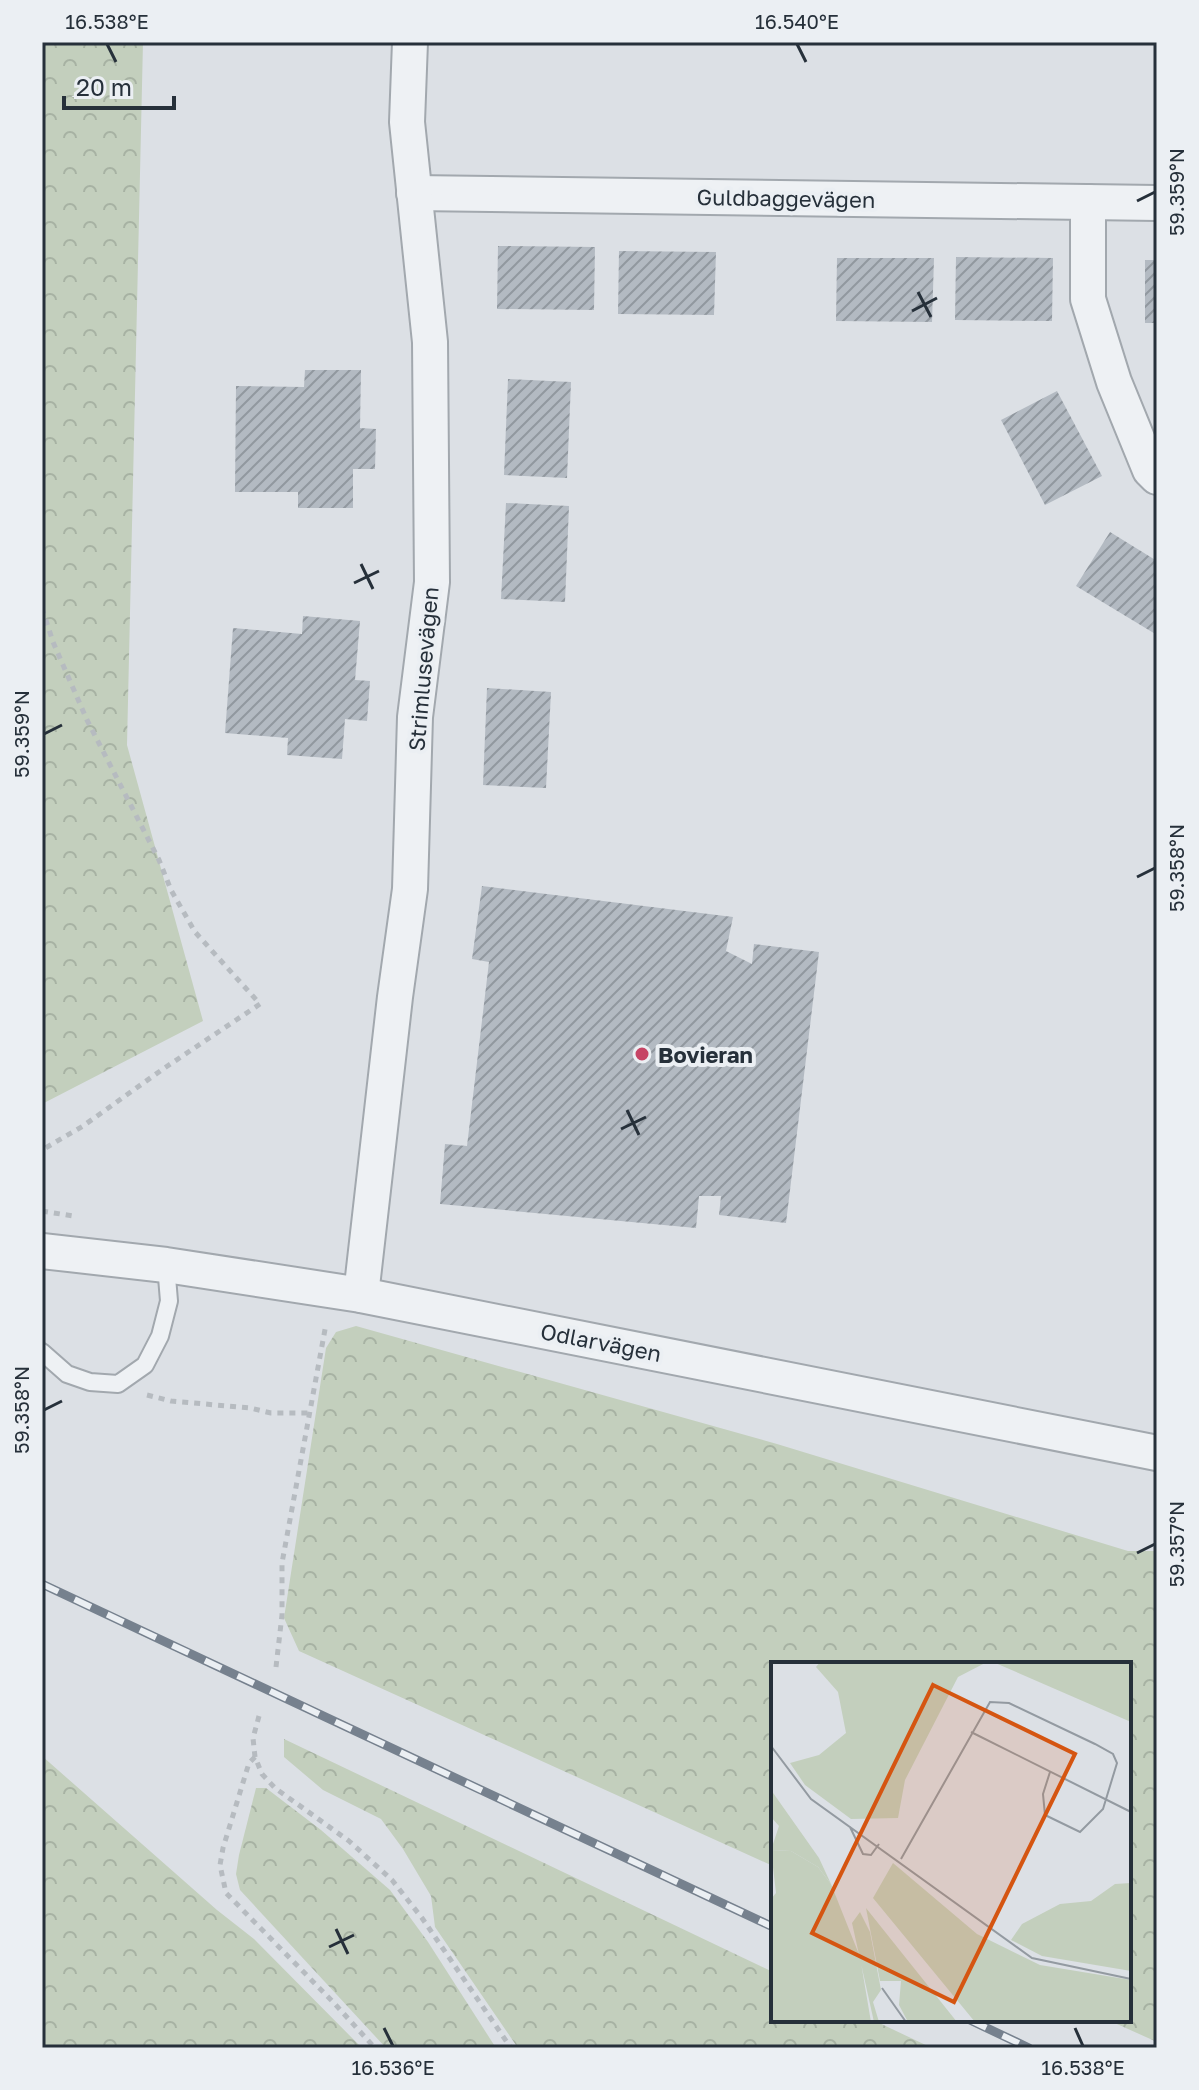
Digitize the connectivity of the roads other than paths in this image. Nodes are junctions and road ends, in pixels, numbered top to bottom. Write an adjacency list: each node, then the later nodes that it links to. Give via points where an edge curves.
1 (410, 42): 2 (street, Strimlusevägen, via 407,122)
2 (414, 193): 3 (street, Guldbaggevägen); 8 (street, Strimlusevägen, via 430,342 432,582 415,717 410,889)
3 (1088, 202): 4 (street, Guldbaggevägen); 5 (street, via 1088,299 1114,382)
4 (1157, 203)
5 (1157, 477)
6 (42, 1251): 7 (street, Odlarvägen)
7 (166, 1265): 8 (street, Odlarvägen); 9 (lane, via 169,1301 160,1336 145,1365 118,1384 67,1374)
8 (346, 1292): 10 (street, Odlarvägen)
9 (42, 1352)
10 (1157, 1453)

